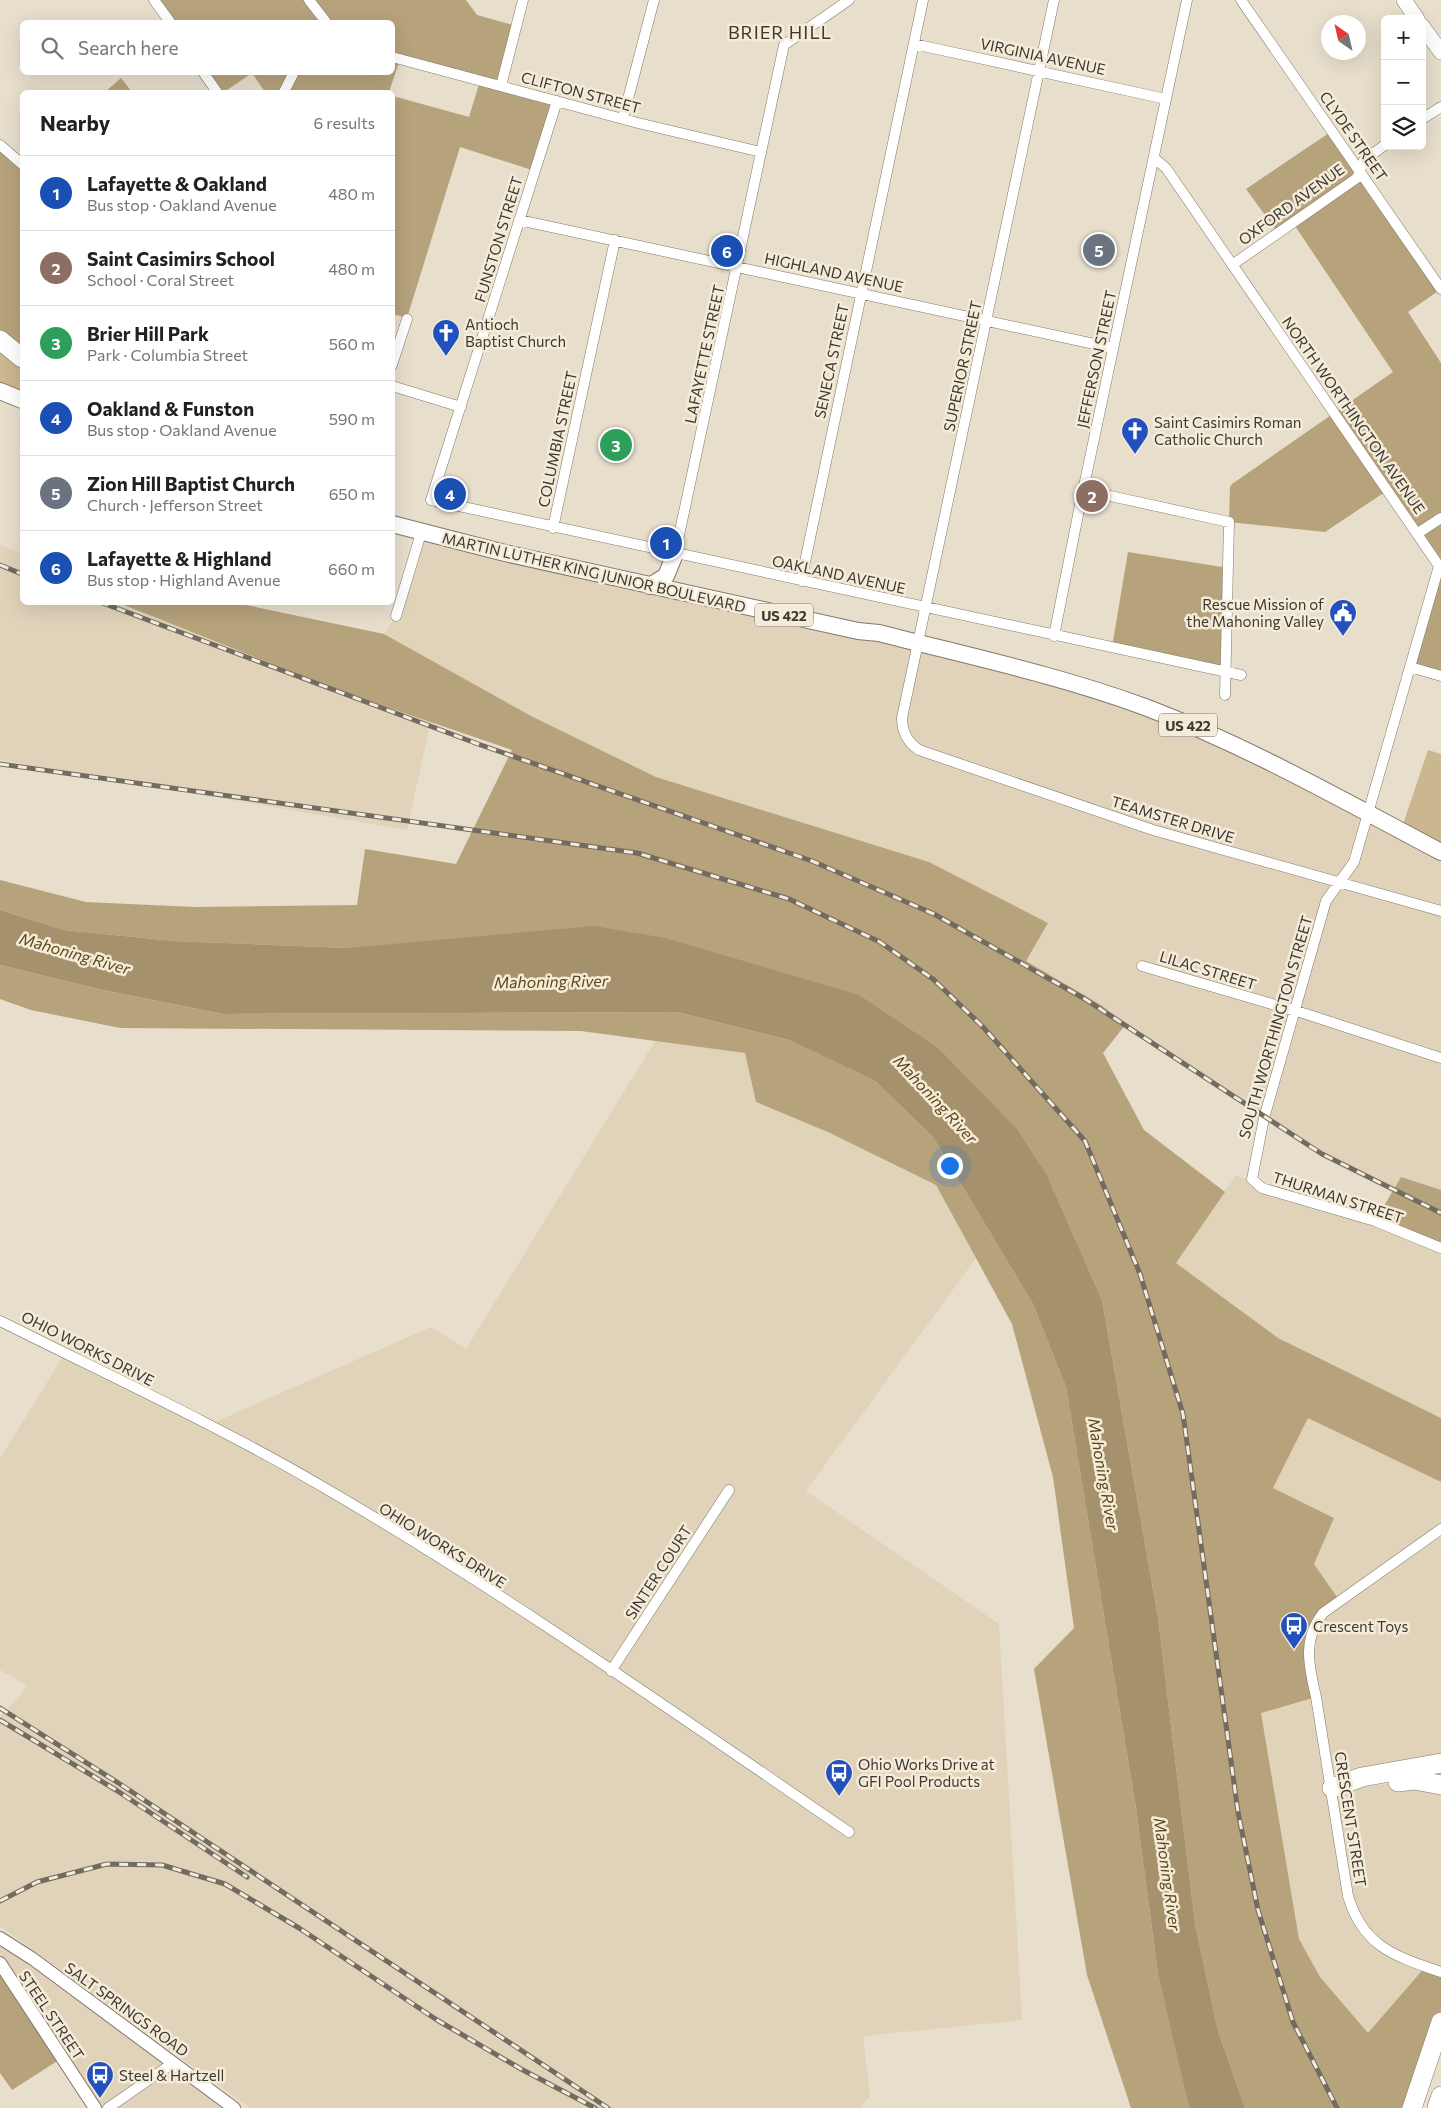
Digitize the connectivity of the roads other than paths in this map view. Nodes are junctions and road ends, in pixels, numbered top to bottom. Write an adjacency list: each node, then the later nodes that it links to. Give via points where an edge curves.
1 (154, 0): 12 (street)
2 (309, 0): 13 (street)
3 (523, 0): 21 (street)
4 (654, 0): 28 (street)
5 (848, 0): 31 (street, LAFAYETTE STREET, via 786,42)
6 (923, 0): 15 (street, SENECA STREET)
7 (1054, 0): 18 (street, SUPERIOR STREET)
8 (1187, 0): 24 (street, JEFFERSON STREET)
9 (1242, 0): 34 (street, CLYDE STREET)
10 (1404, 0): 11 (main road)
11 (1414, 15)
12 (169, 20)
13 (321, 20)
14 (1426, 31): 16 (main road)
15 (914, 44): 18 (street, VIRGINIA AVENUE); 40 (street, SENECA STREET)
16 (1441, 52)
17 (395, 59): 21 (street, CLIFTON STREET)
18 (1039, 70): 24 (street, VIRGINIA AVENUE); 42 (street, SUPERIOR STREET)
19 (205, 75): 22 (street)
20 (292, 75): 23 (street)
21 (501, 86): 25 (street, CLIFTON STREET)
22 (216, 90)
23 (285, 90)
24 (1166, 99): 32 (street, JEFFERSON STREET)
25 (556, 101): 28 (street, CLIFTON STREET); 35 (street, FUNSTON STREET)
26 (1441, 106): 27 (street)
27 (1426, 116)
28 (623, 118): 31 (street, CLIFTON STREET)
29 (0, 145): 33 (street)
30 (1381, 148): 34 (street, OXFORD AVENUE, via 1364,160)
31 (762, 152): 38 (street, LAFAYETTE STREET)
32 (1154, 158): 37 (street, NORTH WORTHINGTON AVENUE, via 1166,168); 44 (street, JEFFERSON STREET)
33 (20, 162)
34 (1358, 169): 37 (street, OXFORD AVENUE, via 1357,178); 39 (street, CLYDE STREET)
35 (519, 220): 36 (street, HIGHLAND AVENUE); 50 (street, FUNSTON STREET)
36 (615, 240): 38 (street, HIGHLAND AVENUE); 55 (street, COLUMBIA STREET)
37 (1232, 265): 57 (street, NORTH WORTHINGTON AVENUE)
38 (738, 267): 40 (street, HIGHLAND AVENUE); 58 (street, LAFAYETTE STREET)
39 (1441, 289)
40 (861, 293): 42 (street, HIGHLAND AVENUE); 59 (street, SENECA STREET)
41 (407, 319): 46 (street)
42 (986, 320): 44 (street, HIGHLAND AVENUE); 61 (street, SUPERIOR STREET)
43 (0, 340): 45 (highway)
44 (1113, 348): 51 (street, JEFFERSON STREET)
45 (20, 356)
46 (395, 356)
47 (395, 387): 50 (street)
48 (0, 391): 49 (main road)
49 (20, 399)
50 (461, 407): 52 (street, FUNSTON STREET)
51 (1084, 490): 63 (street, JEFFERSON STREET); 66 (street, via 1229,522)
52 (431, 500): 55 (street, OAKLAND AVENUE)
53 (1441, 518): 57 (street)
54 (395, 525): 56 (main road, MARTIN LUTHER KING JUNIOR BOULEVARD / US 422)
55 (553, 528): 58 (street, OAKLAND AVENUE)
56 (421, 533): 60 (main road, MARTIN LUTHER KING JUNIOR BOULEVARD / US 422); 62 (street)
57 (1418, 533): 65 (street, NORTH WORTHINGTON AVENUE, via 1439,566)
58 (675, 554): 59 (street, OAKLAND AVENUE); 60 (main road, via 666,576)
59 (800, 581): 61 (street, OAKLAND AVENUE)
60 (650, 586): 64 (main road, MARTIN LUTHER KING JUNIOR BOULEVARD / US 422)
61 (926, 608): 63 (street, OAKLAND AVENUE); 64 (street, SUPERIOR STREET)
62 (396, 616)
63 (1054, 636): 66 (street, OAKLAND AVENUE)
64 (918, 643): 70 (street, SUPERIOR STREET, via 902,718); 71 (main road, MARTIN LUTHER KING JUNIOR BOULEVARD / US 422, via 1042,673 1147,708 1238,747)
65 (1410, 667): 68 (street); 71 (street, NORTH WORTHINGTON AVENUE)
66 (1226, 672): 67 (street, OAKLAND AVENUE); 69 (street)
67 (1241, 675)
68 (1441, 676)
69 (1225, 695)
70 (906, 737): 73 (street, TEAMSTER DRIVE, via 919,750 1084,807 1190,841)
71 (1368, 813): 72 (main road, MARTIN LUTHER KING JUNIOR BOULEVARD / US 422); 73 (street, NORTH WORTHINGTON AVENUE, via 1354,862)
72 (1441, 852)
73 (1339, 882): 74 (street, TEAMSTER DRIVE); 76 (street, SOUTH WORTHINGTON STREET, via 1326,901)
74 (1441, 911)
75 (1142, 966): 76 (street, LILAC STREET)
76 (1295, 1011): 77 (street, LILAC STREET); 78 (street, SOUTH WORTHINGTON STREET, via 1264,1119 1252,1172)
77 (1441, 1058)
78 (1255, 1184): 79 (street, THURMAN STREET, via 1375,1221)
79 (1441, 1248)
80 (0, 1321): 83 (street, OHIO WORKS DRIVE, via 322,1486 466,1575)
81 (729, 1490): 83 (street, SINTER COURT)
82 (1441, 1529): 86 (street, CRESCENT STREET, via 1333,1604 1323,1613 1310,1637 1309,1664)
83 (611, 1671): 87 (street, OHIO WORKS DRIVE)
84 (1441, 1763): 86 (highway, via 1362,1777)
85 (1441, 1785): 86 (highway, via 1414,1780)
86 (1332, 1788): 90 (street, CRESCENT STREET, via 1348,1896 1361,1925 1386,1951)
87 (849, 1832)
88 (0, 1938): 92 (street, SALT SPRINGS ROAD)
89 (0, 1963): 94 (street, STEEL STREET)
90 (1441, 1972)
91 (1441, 2022): 97 (highway)
92 (173, 2063): 95 (street); 96 (street, SALT SPRINGS ROAD)
93 (1441, 2096): 98 (highway)
94 (96, 2108)
95 (108, 2108)
96 (234, 2108)
97 (1412, 2108)
98 (1437, 2108)

